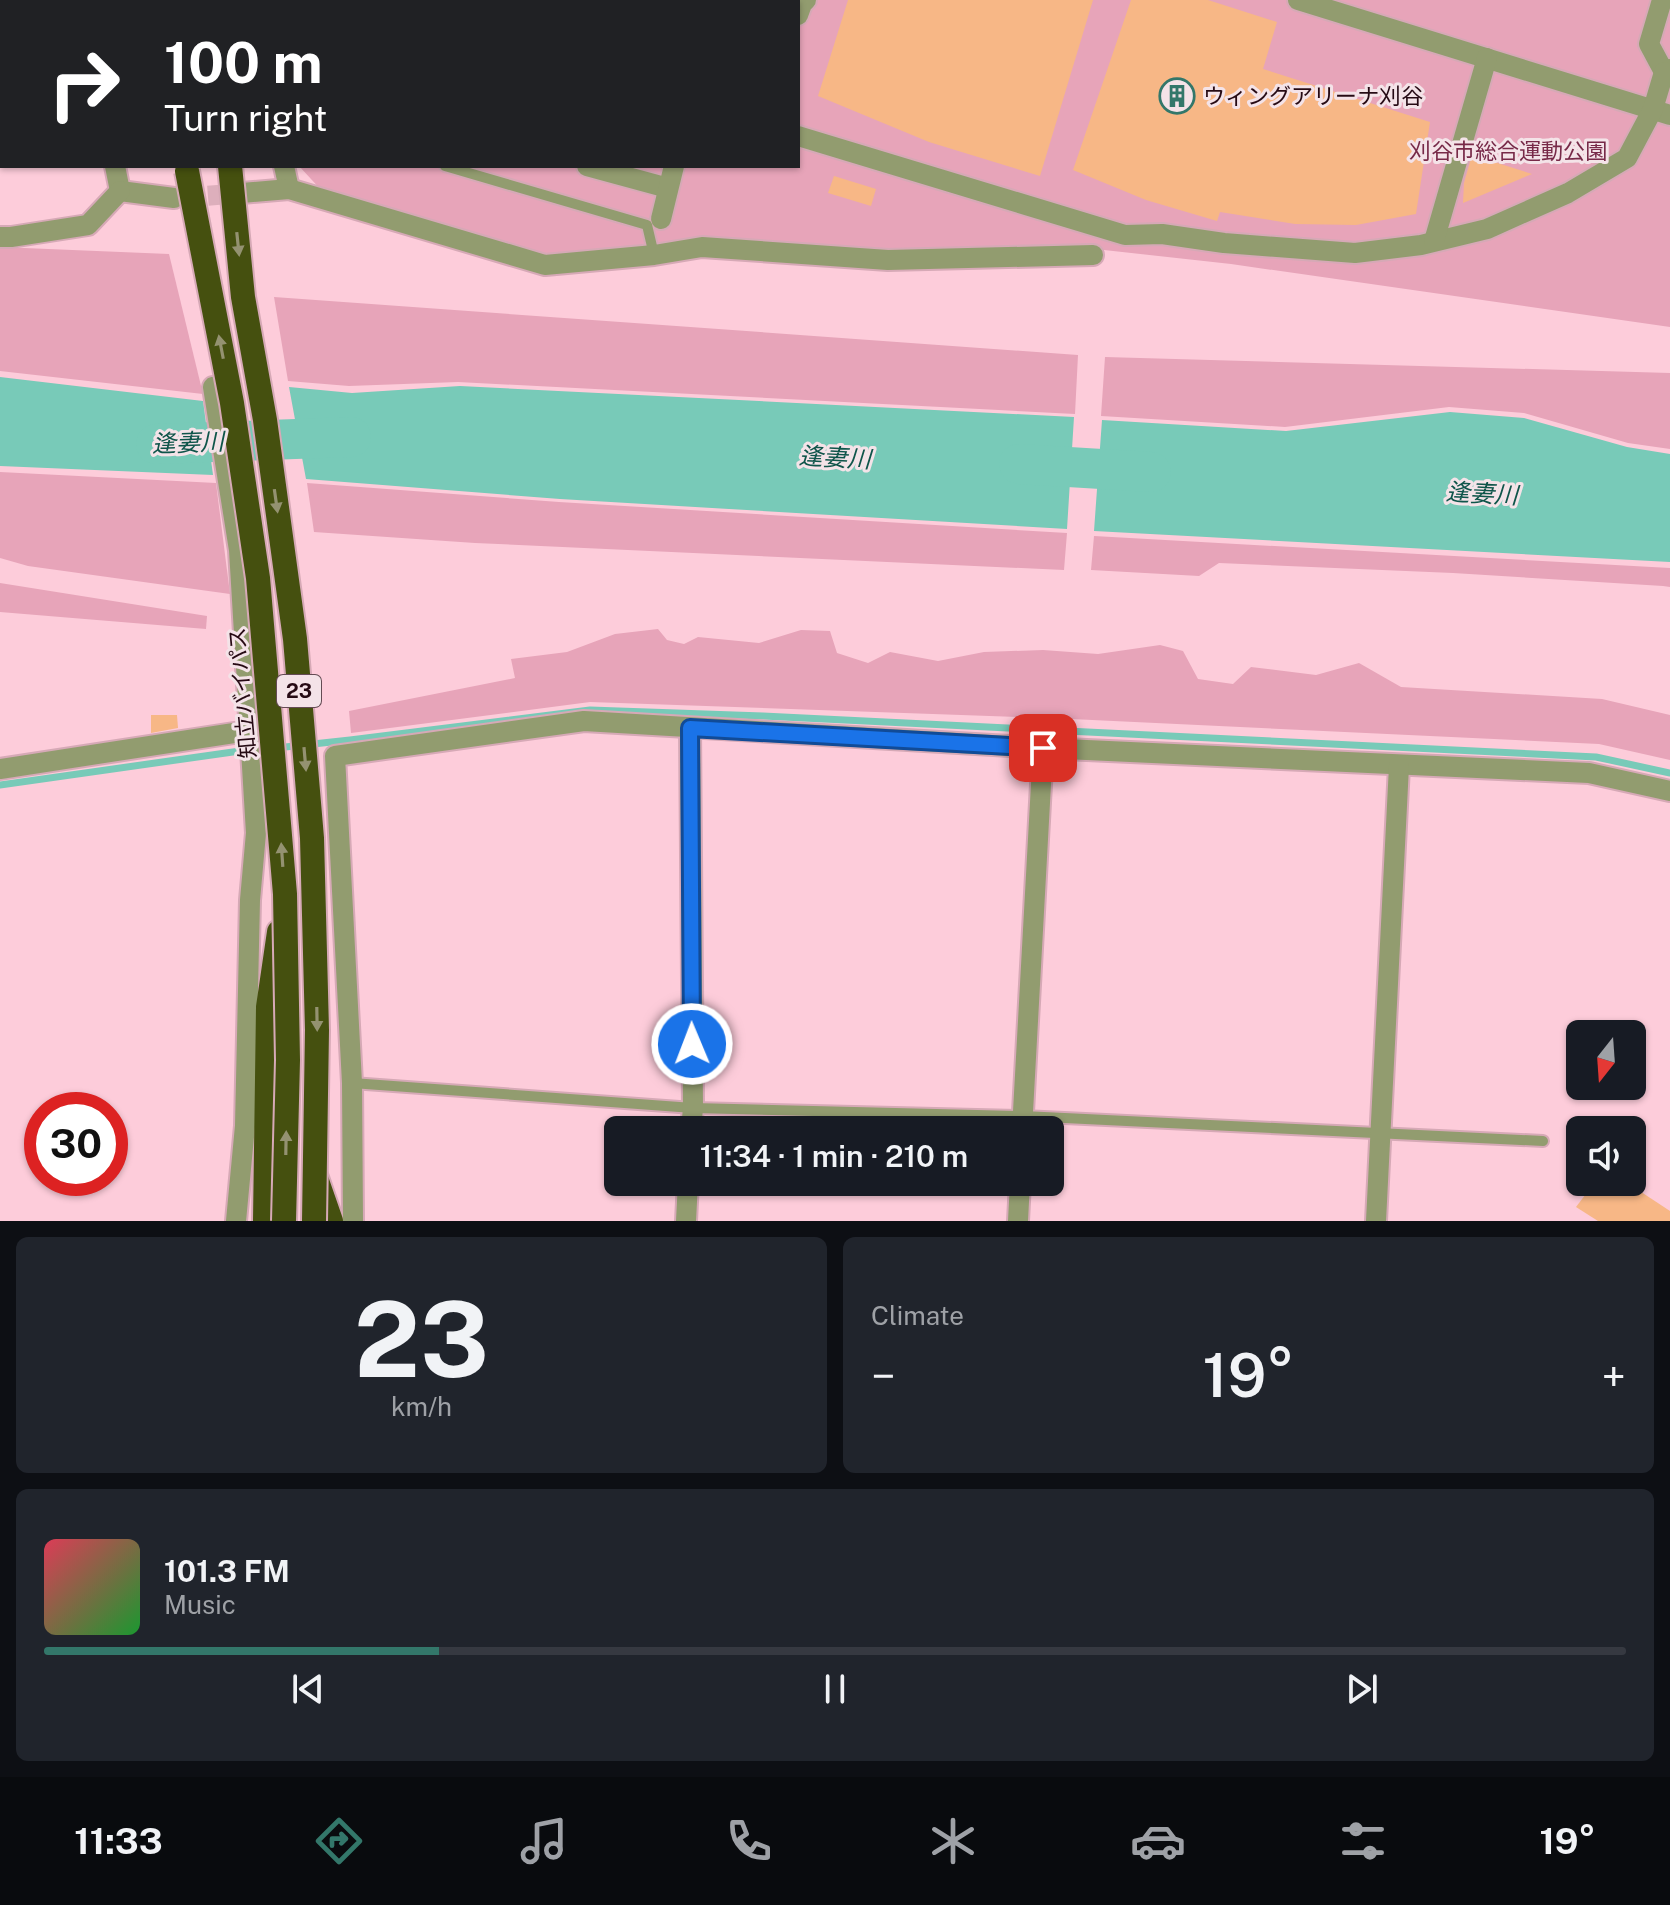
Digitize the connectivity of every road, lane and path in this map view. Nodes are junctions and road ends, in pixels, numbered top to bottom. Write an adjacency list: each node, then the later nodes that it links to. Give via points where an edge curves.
1 (1298, 0): 3 (street)
2 (1662, 0): 4 (street, via 1649,44)
3 (1487, 58): 5 (street); 21 (street)
4 (1667, 70): 5 (street)
5 (1661, 112): 21 (street, via 1627,158 1568,193 1487,229)
6 (800, 137): 21 (street, via 1125,235 1355,253)
7 (115, 168): 16 (street)
8 (230, 168): 40 (highway, 23, one-way to 40, bridge, via 243,297 295,639 311,822)
9 (284, 168): 15 (street)
10 (452, 168): 22 (lane, via 647,225)
11 (594, 168): 14 (street)
12 (673, 168): 14 (street)
13 (186, 169): 31 (highway, 知立バイパス / 23, one-way to 13, bridge, via 258,578 232,403)
14 (668, 188): 19 (street)
15 (289, 189): 17 (street); 22 (street, via 545,265)
16 (120, 191): 18 (street); 20 (street, via 88,225)
17 (242, 193)
18 (174, 198)
19 (661, 219)
20 (0, 237)
21 (1434, 241)
22 (654, 255): 23 (street, via 702,247 888,260)
23 (1093, 255)
24 (213, 387): 43 (street, via 239,550 256,833 245,1126)
25 (690, 728): 27 (street); 32 (street, via 584,721 335,756); 33 (street)
26 (234, 733): 29 (street)
27 (1043, 748): 28 (street); 36 (street)
28 (1399, 766): 30 (street, via 1589,773); 38 (street)
29 (0, 769)
30 (1670, 791)
31 (285, 894): 44 (highway, via 268,1007); 45 (highway, 知立バイパス / 23, one-way to 31, bridge)
32 (352, 1083): 33 (lane); 48 (street)
33 (693, 1108): 34 (street); 35 (lane)
34 (692, 1116)
35 (868, 1116)
36 (1022, 1116)
37 (1064, 1124): 38 (lane)
38 (1380, 1134): 39 (lane); 51 (street)
39 (1543, 1141)
40 (315, 1176): 46 (highway, 23, bridge); 47 (highway)
41 (687, 1196): 49 (street)
42 (1019, 1196): 50 (street)
43 (236, 1221)
44 (265, 1221)
45 (284, 1221)
46 (314, 1221)
47 (331, 1221)
48 (353, 1221)
49 (686, 1221)
50 (1018, 1221)
51 (1376, 1221)

